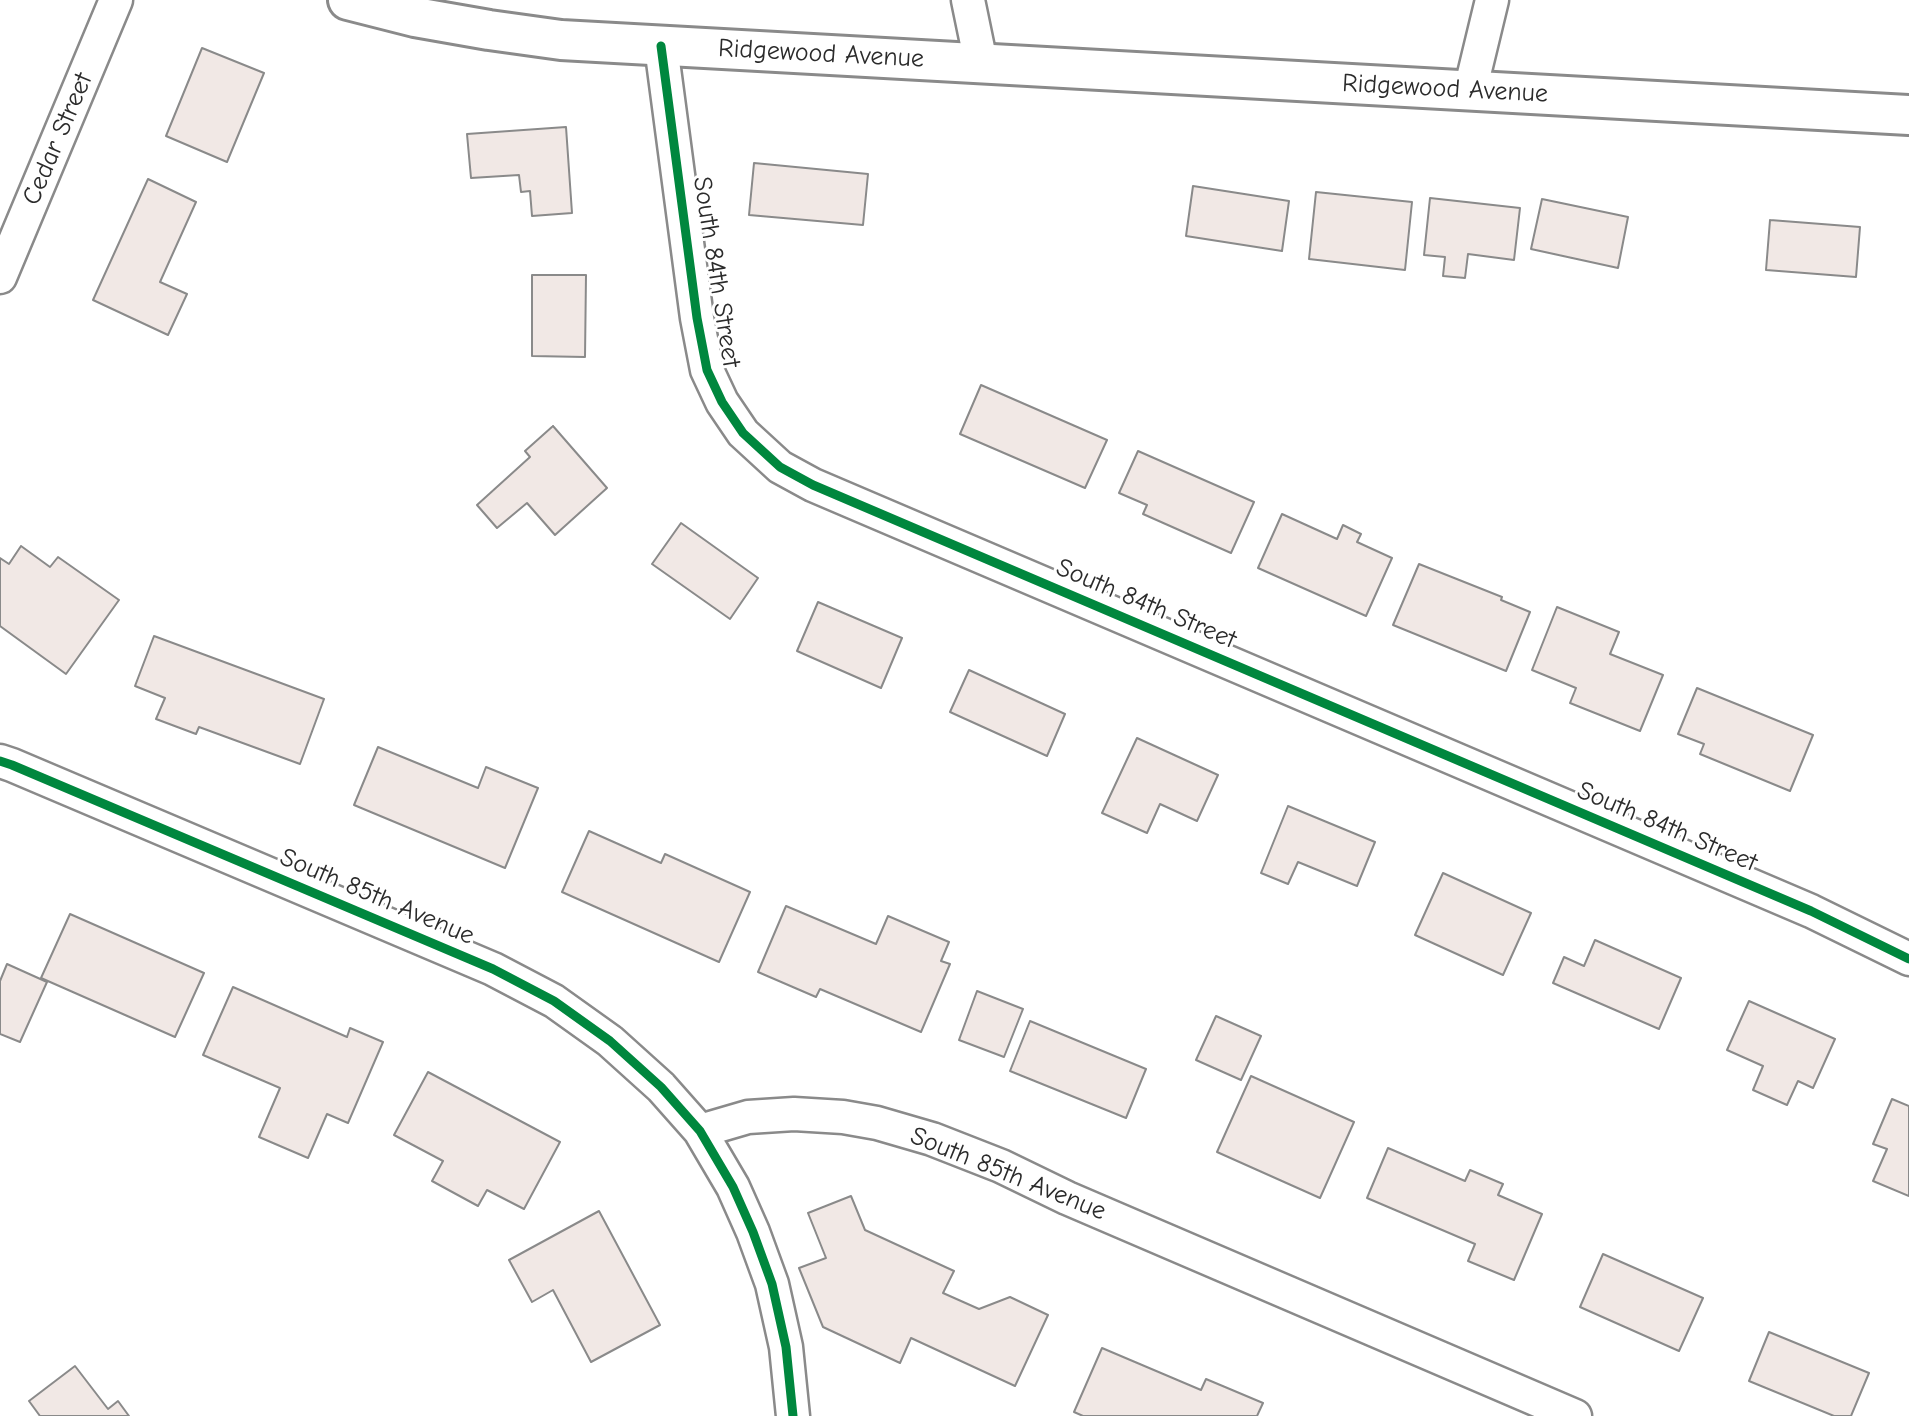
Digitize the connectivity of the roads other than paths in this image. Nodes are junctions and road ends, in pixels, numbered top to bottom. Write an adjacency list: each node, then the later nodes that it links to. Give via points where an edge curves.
1 (116, 0): 9 (street, Cedar Street)
2 (348, 0): 5 (main road, via 489,30)
3 (968, 0): 6 (street)
4 (1492, 0): 7 (street)
5 (661, 46): 6 (main road, Ridgewood Avenue); 11 (street, South 84th Street, via 707,370 743,433 780,467 1811,911)
6 (981, 63): 7 (main road, Ridgewood Avenue)
7 (1470, 91): 8 (main road, Ridgewood Avenue)
8 (1909, 115)
9 (0, 277)
10 (0, 761): 12 (street, South 85th Avenue, via 494,969 554,1001 610,1041)
11 (1909, 959)
12 (701, 1131): 13 (street, via 733,1187 772,1284 786,1347); 14 (street, South 85th Avenue, via 748,1117 794,1114 877,1123 932,1139)
13 (793, 1416)
14 (1575, 1416)

